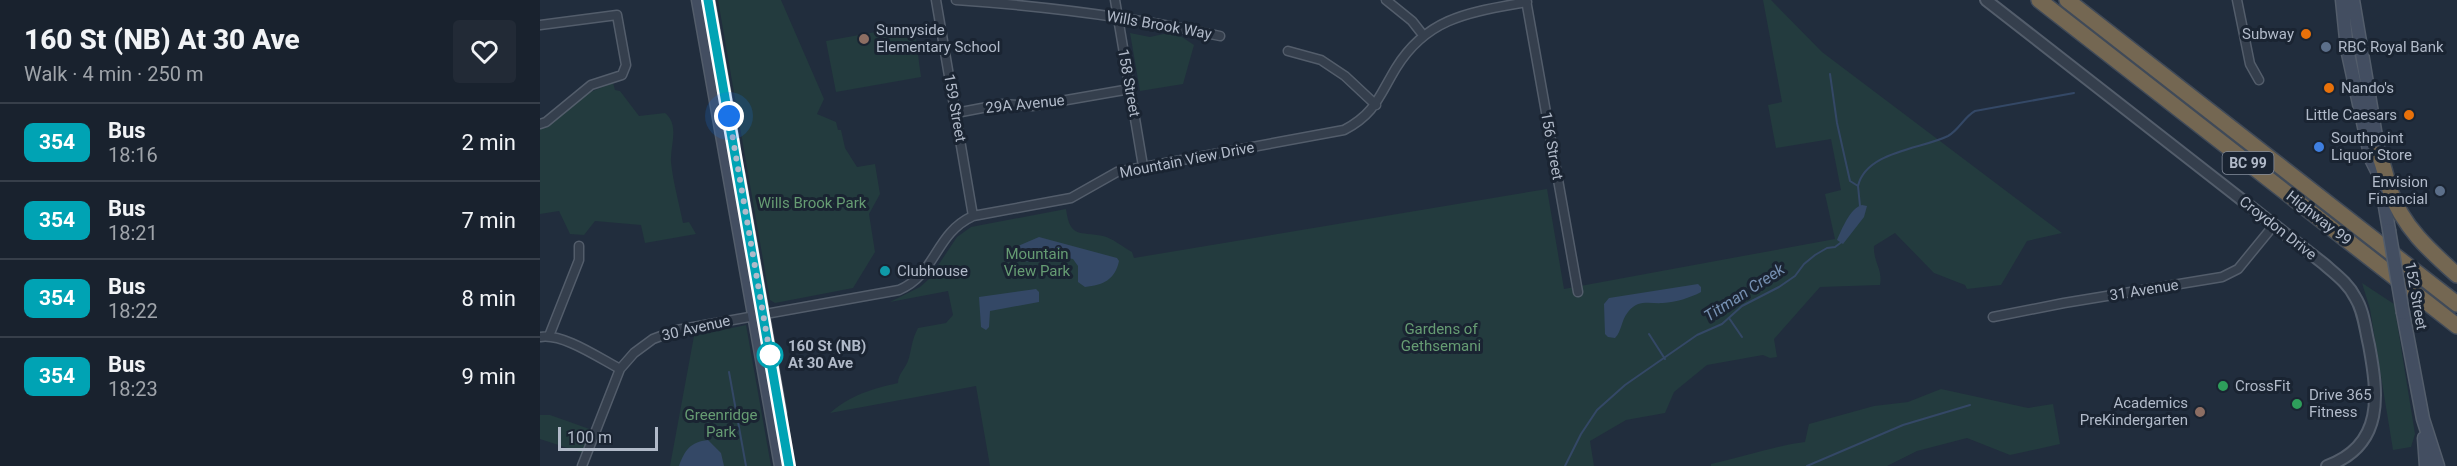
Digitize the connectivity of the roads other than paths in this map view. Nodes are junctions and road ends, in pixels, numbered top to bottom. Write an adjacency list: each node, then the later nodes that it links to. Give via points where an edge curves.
1 (698, 0): 35 (main road)
2 (708, 0): 35 (main road)
3 (938, 0): 23 (street, 159 Street)
4 (956, 0): 14 (street, Wills Brook Way, via 1033,5)
5 (1115, 0): 14 (street, 158 Street)
6 (1386, 0): 17 (street)
7 (1986, 0): 30 (street, Croydon Drive)
8 (2039, 0): 37 (highway, Highway 99 / BC 99)
9 (2067, 0): 34 (highway, Highway 99 / BC 99)
10 (2237, 0): 20 (street, via 2250,64)
11 (2342, 0): 16 (main road, 152 Street)
12 (2353, 0): 25 (main road, 152 Street)
13 (1527, 1): 17 (street, Mountain View Drive, via 1463,14); 33 (street, 156 Street)
14 (1119, 18): 18 (street, Wills Brook Way); 21 (street, 158 Street)
15 (540, 25): 24 (street, via 617,15 627,65 622,75 591,85)
16 (2346, 26): 25 (main road); 28 (main road, 152 Street, via 2356,95 2371,159)
17 (1423, 35): 22 (street, Mountain View Drive, via 1396,68)
18 (1220, 36)
19 (1288, 51): 22 (street, via 1321,60)
20 (2259, 80)
21 (1130, 89): 23 (street, 29A Avenue, via 1032,106 1003,104); 27 (street, 158 Street)
22 (1376, 105): 27 (street, Mountain View Drive, via 1360,122 1344,130)
23 (956, 113): 29 (street, 159 Street)
24 (540, 124)
25 (2374, 127): 26 (main road, 152 Street)
26 (2379, 154): 28 (main road, 152 Street); 32 (highway, via 2390,190 2407,224)
27 (1143, 166): 29 (street, Mountain View Drive, via 1117,171 1071,198)
28 (2380, 178): 40 (main road, 152 Street, bridge)
29 (974, 216): 35 (street, Mountain View Drive, via 954,227 924,272 907,287)
30 (2274, 225): 36 (street, 31 Avenue, via 2238,269 2222,277); 44 (street, Croydon Drive, via 2342,279 2355,295 2362,315 2376,386 2375,416 2358,445)
31 (579, 246): 38 (street, via 579,260)
32 (2457, 275)
33 (1578, 292)
34 (2457, 304)
35 (758, 315): 39 (street, 30 Avenue, via 677,330 653,339); 42 (main road); 43 (main road)
36 (1993, 317)
37 (2457, 326)
38 (545, 336): 39 (street, via 564,340)
39 (620, 369): 41 (street)
40 (2423, 419): 45 (main road, 152 Street); 46 (main road, 152 Street)
41 (582, 466)
42 (781, 466)
43 (789, 466)
44 (2327, 466)
45 (2426, 466)
46 (2438, 466)

